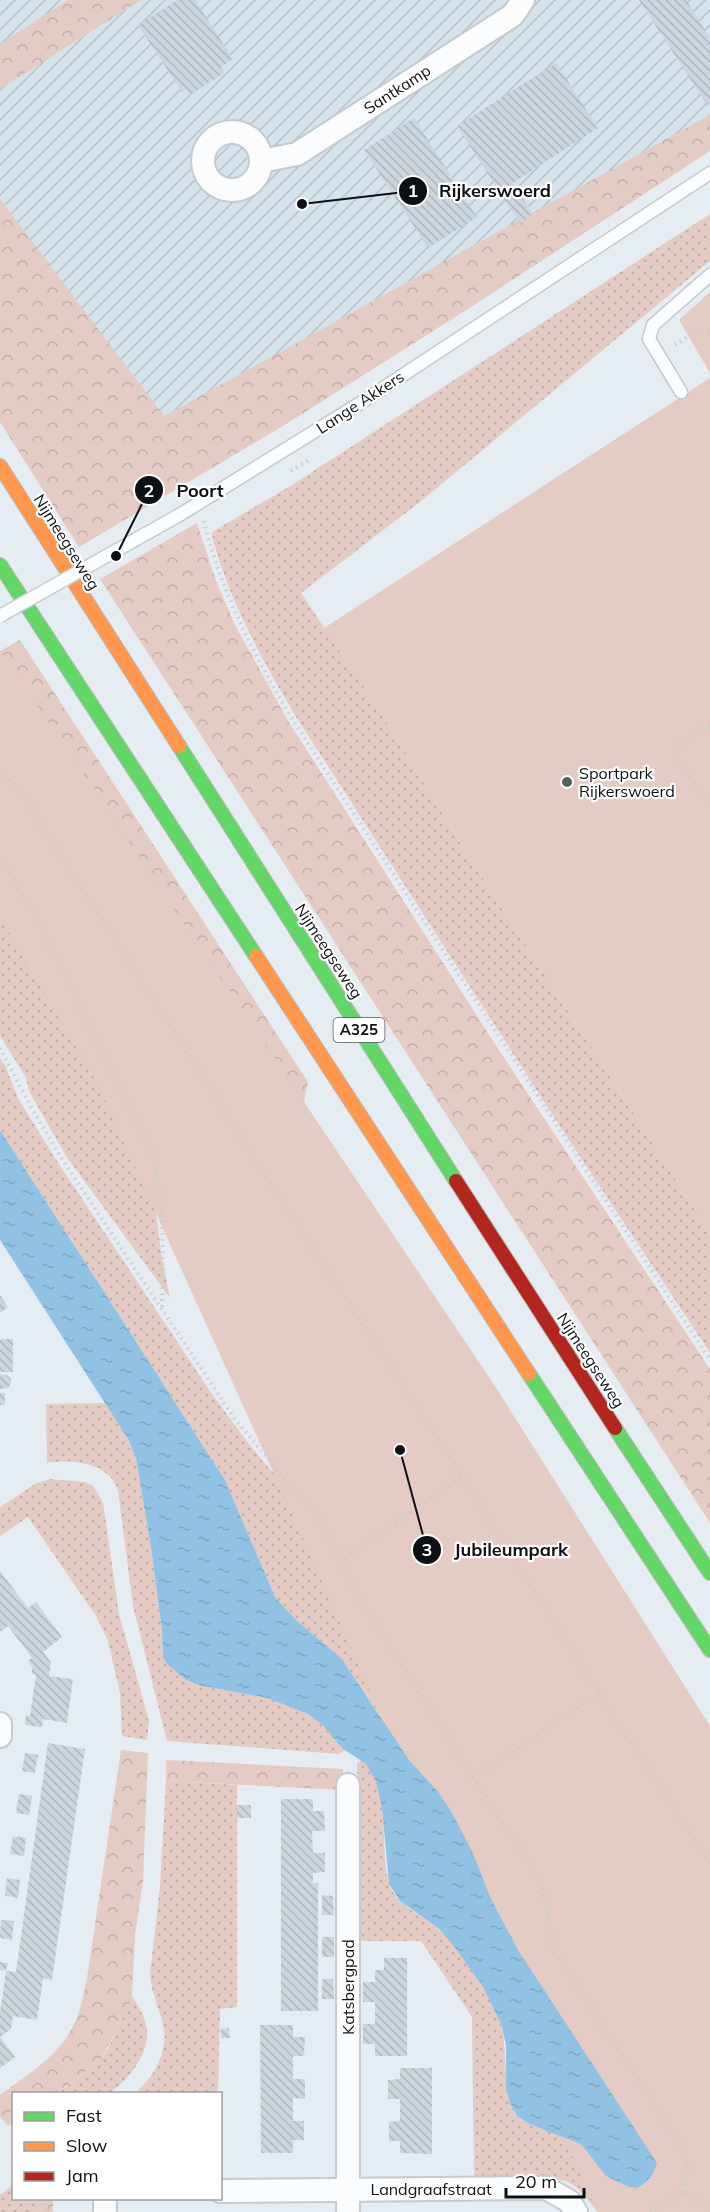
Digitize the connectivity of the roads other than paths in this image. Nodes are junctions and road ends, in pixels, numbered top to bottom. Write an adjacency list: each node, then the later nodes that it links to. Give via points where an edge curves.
1 (523, 0): 2 (street, Santkamp, via 513,15 297,154)
2 (261, 161)
3 (710, 173): 8 (lane, Lange Akkers, bridge, via 362,402 181,514)
4 (710, 275): 5 (lane, via 653,325 649,339)
5 (681, 392)
6 (0, 466): 9 (highway, Nijmeegseweg / A325)
7 (0, 566): 10 (highway, A325)
8 (0, 616)
9 (710, 1573)
10 (710, 1650)
11 (348, 1785): 12 (street, Katsbergpad)
12 (348, 2189): 13 (street, Landgraafstraat); 14 (street, Katsbergpad); 15 (street, Landgraafstraat, via 546,2188 569,2201)
13 (222, 2191)
14 (348, 2212)
15 (576, 2212)

